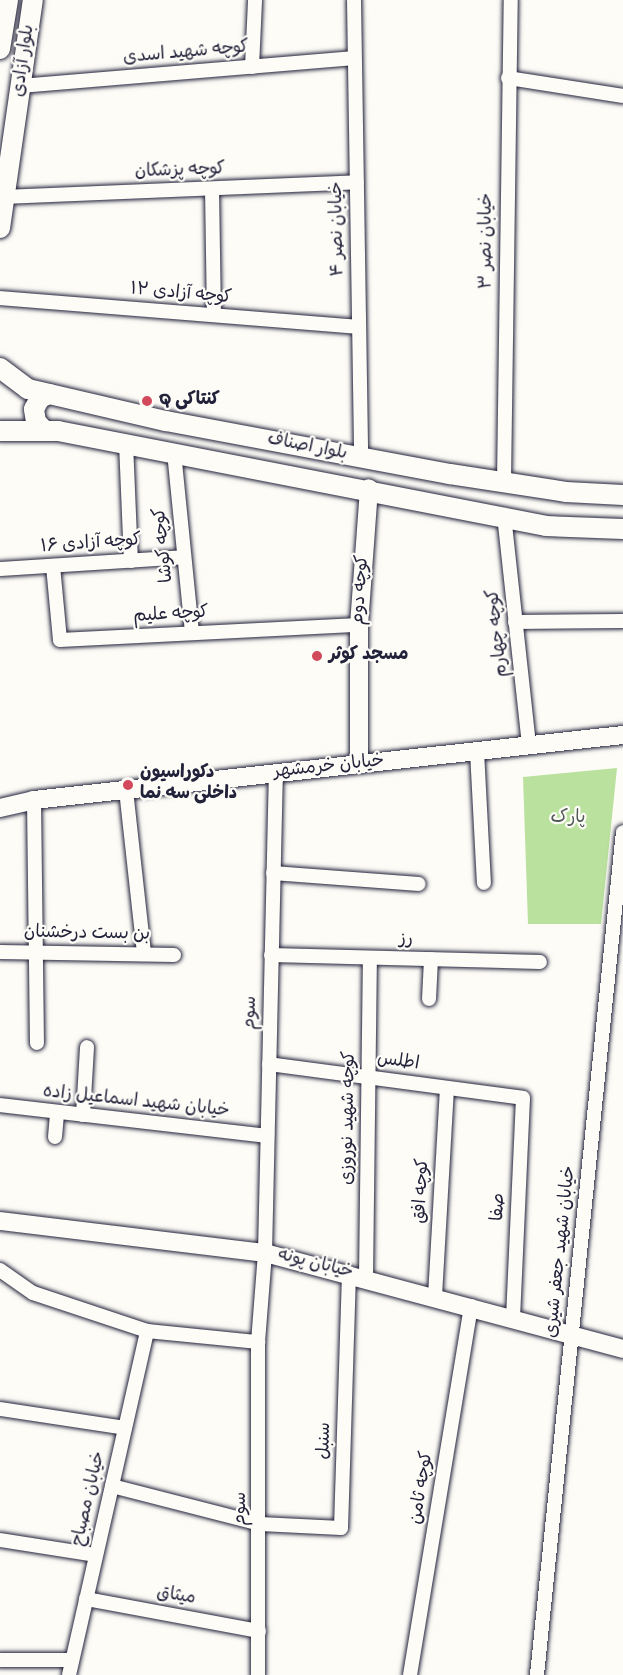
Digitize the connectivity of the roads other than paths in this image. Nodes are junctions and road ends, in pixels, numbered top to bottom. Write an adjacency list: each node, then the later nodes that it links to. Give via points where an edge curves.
1 (8, 0): 6 (main road, بلوار آزادی)
2 (33, 0): 10 (main road, بلوار آزادی)
3 (255, 0): 8 (street)
4 (354, 0): 7 (street, خیابان نصر ۴)
5 (511, 0): 9 (street, خیابان نصر ۳)
6 (0, 49)
7 (354, 58): 8 (street, کوچه شهید اسدی); 12 (street, خیابان نصر ۴)
8 (252, 67): 10 (street, کوچه شهید اسدی)
9 (508, 78): 11 (street); 26 (street, خیابان نصر ۳)
10 (21, 86): 14 (main road, بلوار آزادی)
11 (623, 96)
12 (357, 183): 13 (street, کوچه پزشکان); 18 (street, خیابان نصر ۴)
13 (212, 189): 14 (street, کوچه پزشکان); 17 (street)
14 (4, 197): 15 (main road, بلوار آزادی)
15 (0, 228)
16 (0, 298): 17 (street, کوچه آزادی ۱۲)
17 (214, 315): 18 (street, کوچه آزادی ۱۲)
18 (359, 327): 25 (street, خیابان نصر ۴)
19 (0, 368): 20 (main road, بلوار اصناف, via 28,389)
20 (49, 394): 21 (main road, via 40,398 34,409 36,422); 25 (main road, بلوار اصناف)
21 (43, 429): 22 (main road, بلوار اصناف); 23 (main road, بلوار اصناف)
22 (0, 430)
23 (126, 443): 24 (main road, بلوار اصناف); 32 (street)
24 (174, 452): 27 (main road, بلوار اصناف); 31 (street, کوچه کوشا)
25 (361, 458): 26 (main road, بلوار اصناف)
26 (504, 482): 28 (main road, بلوار اصناف)
27 (369, 488): 29 (main road, بلوار اصناف); 37 (street, کوچه دوم)
28 (623, 495)
29 (504, 515): 30 (main road, بلوار اصناف, via 546,525); 36 (street, کوچه چهارم)
30 (623, 529)
31 (184, 557): 32 (street, کوچه آزادی ۱۶); 38 (street, کوچه کوشا)
32 (131, 561): 33 (street, کوچه آزادی ۱۶)
33 (53, 566): 34 (street, کوچه آزادی ۱۶); 38 (street, کوچه علیم, via 60,640)
34 (0, 569)
35 (623, 621): 36 (street)
36 (515, 622): 40 (street, کوچه چهارم)
37 (359, 625): 38 (street, کوچه علیم); 42 (street, کوچه دوم)
38 (192, 633)
39 (623, 735): 40 (street, خیابان خرمشهر)
40 (529, 747): 41 (street, خیابان خرمشهر)
41 (477, 751): 42 (street, خیابان خرمشهر); 50 (street)
42 (359, 764): 43 (street, خیابان خرمشهر)
43 (276, 773): 44 (street, خیابان خرمشهر); 49 (street, سوم)
44 (126, 790): 46 (street, خیابان خرمشهر); 55 (street)
45 (0, 798): 46 (street, خیابان خرمشهر)
46 (34, 800): 47 (street, خیابان خرمشهر); 54 (street)
47 (0, 808)
48 (623, 832): 52 (street, خیابان شهید جعفر شیری)
49 (273, 873): 51 (street); 57 (street, سوم)
50 (484, 883)
51 (419, 884)
52 (618, 929): 81 (street, خیابان شهید جعفر شیری)
53 (0, 952): 54 (street, بن بست درخشنان)
54 (36, 952): 55 (street, بن بست درخشنان); 62 (street)
55 (144, 954): 56 (street, بن بست درخشنان)
56 (174, 955)
57 (272, 955): 58 (street, رز); 64 (street, سوم)
58 (370, 958): 59 (street, رز); 65 (street, کوچه شهید نوروزی)
59 (431, 959): 60 (street, رز); 61 (street)
60 (540, 962)
61 (429, 999)
62 (37, 1043)
63 (87, 1047): 70 (street)
64 (269, 1064): 65 (street, اطلس); 71 (street, سوم)
65 (368, 1077): 66 (street, اطلس); 76 (street, کوچه شهید نوروزی)
66 (447, 1088): 67 (street, اطلس); 77 (street, کوچه افق)
67 (523, 1098): 79 (street, صفا)
68 (0, 1105): 69 (street, خیابان شهید اسماعیل زاده)
69 (57, 1112): 70 (street, خیابان شهید اسماعیل زاده); 72 (street)
70 (82, 1114): 71 (street, خیابان شهید اسماعیل زاده)
71 (267, 1136): 74 (street, سوم)
72 (55, 1137)
73 (0, 1221): 74 (street, خیابان پونه)
74 (265, 1252): 76 (street, خیابان پونه); 82 (street, سوم)
75 (0, 1270): 80 (street, via 33,1293)
76 (357, 1276): 77 (street, خیابان پونه); 87 (street, سنبل, via 341,1528)
77 (435, 1296): 78 (street, خیابان پونه)
78 (471, 1306): 79 (street, خیابان پونه); 96 (street, کوچه ثامن)
79 (513, 1317): 81 (street, خیابان پونه)
80 (147, 1331): 82 (street); 85 (street, خیابان مصباح)
81 (572, 1333): 83 (street, خیابان پونه); 97 (street, خیابان شهید جعفر شیری)
82 (258, 1342): 87 (street, سوم)
83 (623, 1349)
84 (0, 1409): 85 (street)
85 (125, 1428): 86 (street, خیابان مصباح)
86 (112, 1486): 87 (street); 89 (street, خیابان مصباح)
87 (260, 1524): 91 (street, سوم)
88 (0, 1540): 89 (street)
89 (96, 1555): 90 (street, خیابان مصباح)
90 (86, 1599): 91 (street, میثاق); 93 (street, خیابان مصباح)
91 (259, 1631): 95 (street, سوم)
92 (0, 1660): 93 (street)
93 (72, 1660): 94 (street, خیابان مصباح)
94 (69, 1675)
95 (258, 1675)
96 (410, 1675)
97 (537, 1675)

